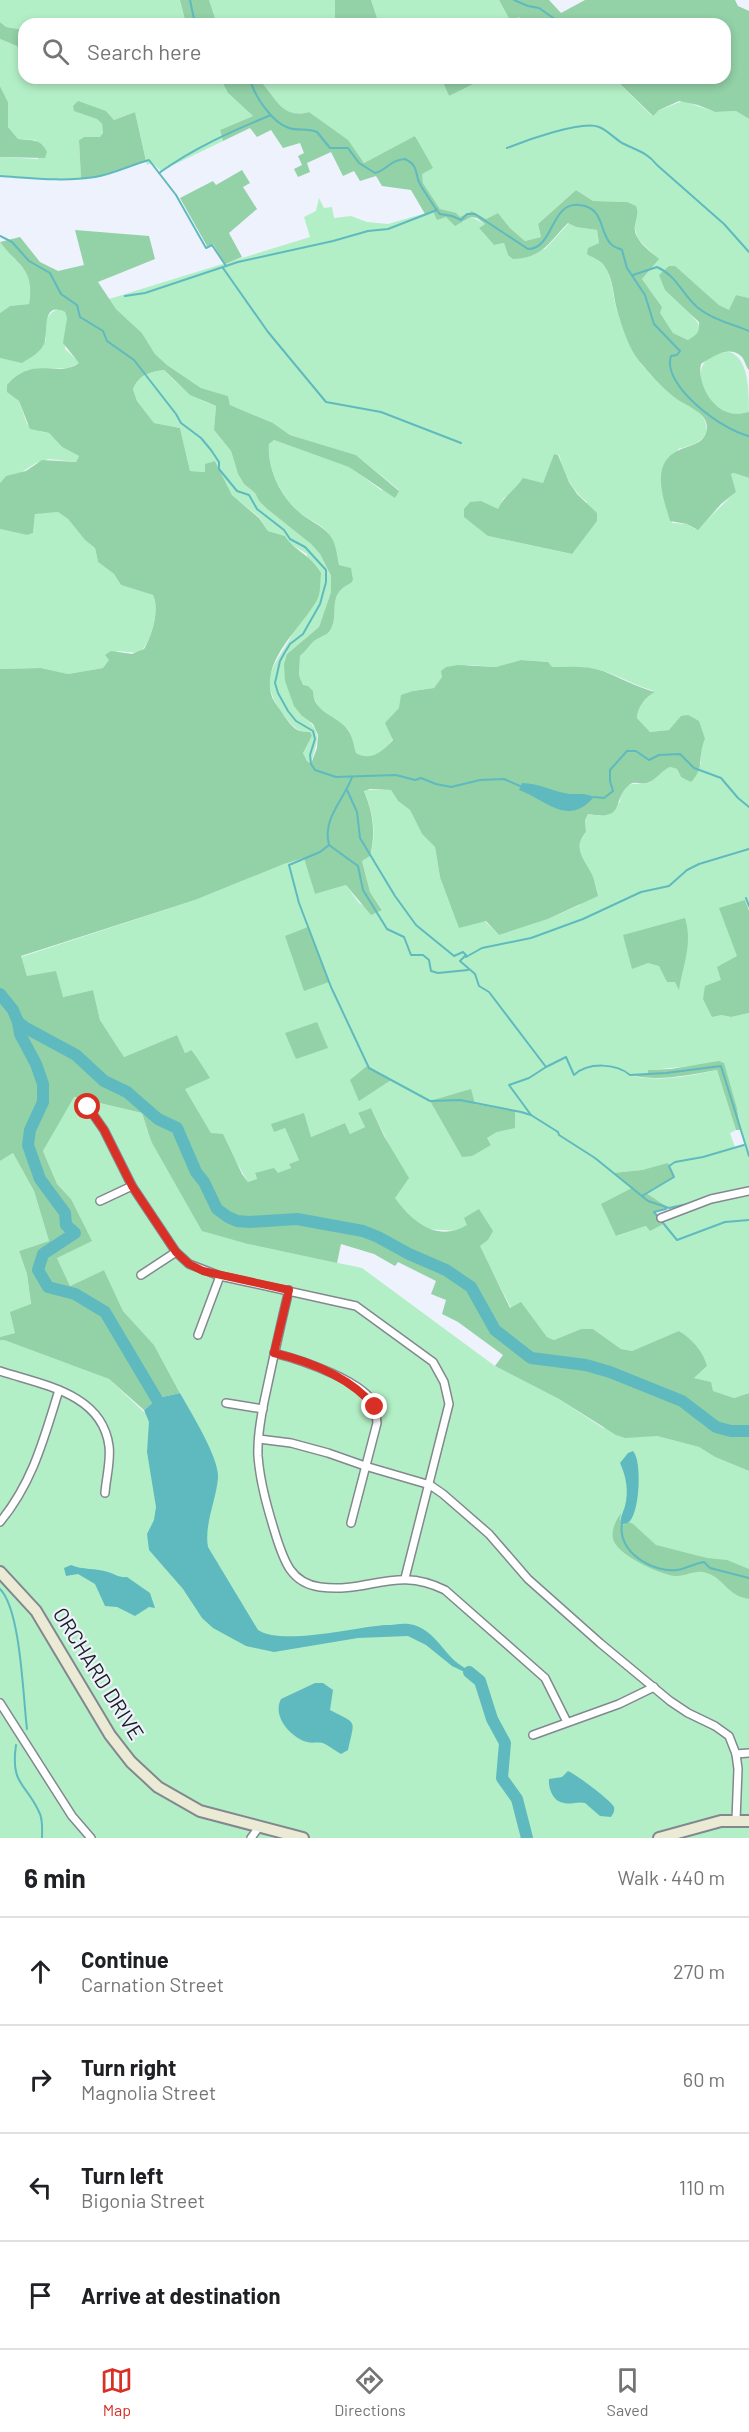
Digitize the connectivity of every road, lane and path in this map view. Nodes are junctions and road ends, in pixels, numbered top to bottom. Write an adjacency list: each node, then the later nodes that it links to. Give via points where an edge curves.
1 (88, 1107): 2 (street)
2 (132, 1186): 4 (street); 6 (street)
3 (749, 1191): 5 (street, via 711,1199)
4 (100, 1201)
5 (661, 1218)
6 (176, 1252): 7 (street); 8 (street, via 189,1264)
7 (141, 1275)
8 (220, 1276): 9 (street); 10 (street)
9 (289, 1290): 11 (street); 18 (street, via 356,1306 433,1362 444,1382 449,1404)
10 (198, 1335)
11 (274, 1353): 15 (street); 17 (street, via 342,1378 361,1390 375,1407 377,1423)
12 (0, 1371): 13 (street)
13 (58, 1390): 19 (street, via 88,1406 105,1431 109,1448); 20 (street, via 25,1488)
14 (226, 1403): 15 (street)
15 (263, 1409): 16 (street)
16 (259, 1439): 17 (street, via 291,1443); 23 (street, via 258,1455 269,1514 287,1568 300,1581 342,1588)
17 (365, 1466): 18 (street); 21 (street)
18 (430, 1485): 23 (street); 24 (street, via 489,1534 528,1580)
19 (105, 1493)
20 (0, 1522)
21 (351, 1523)
22 (0, 1572): 32 (street, ORCHARD DRIVE, via 36,1611 110,1735 131,1762 158,1787 200,1811)
23 (405, 1578): 26 (street, via 430,1582 445,1590 545,1678)
24 (654, 1687): 26 (street, via 635,1698); 29 (street, via 688,1713 723,1730)
25 (0, 1703): 34 (street, via 72,1816)
26 (567, 1722): 27 (street)
27 (533, 1735)
28 (749, 1753): 29 (street)
29 (736, 1754): 30 (street)
30 (736, 1820): 31 (street); 33 (street, via 721,1821)
31 (749, 1821)
32 (259, 1827): 35 (street); 36 (street, ORCHARD DRIVE)
33 (687, 1834): 37 (street)
34 (91, 1838)
35 (251, 1838)
36 (303, 1838)
37 (659, 1838)

